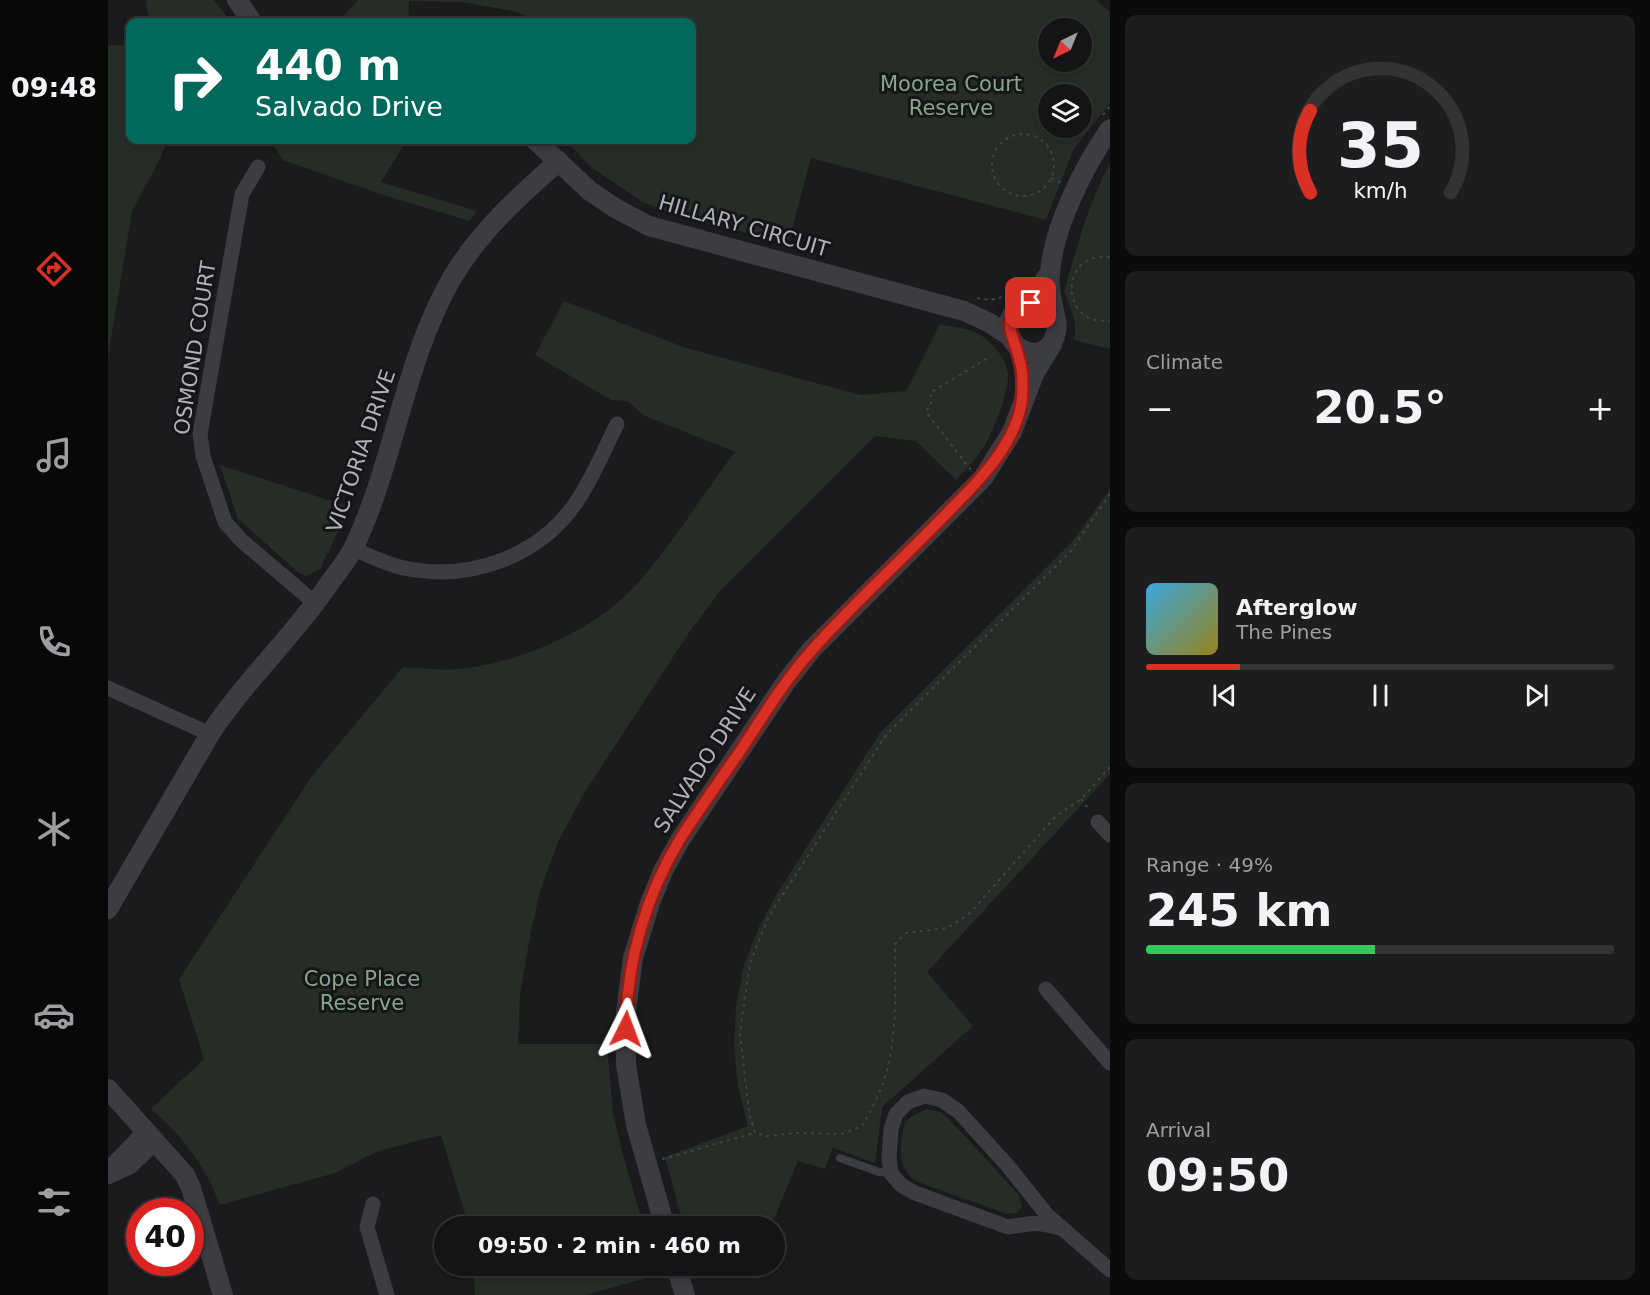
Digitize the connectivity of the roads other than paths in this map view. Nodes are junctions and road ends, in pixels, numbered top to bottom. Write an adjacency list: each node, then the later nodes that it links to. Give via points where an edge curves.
1 (237, 0): 2 (street)
2 (249, 18)
3 (1110, 129): 7 (street, SALVADO DRIVE, via 1057,235)
4 (540, 144): 5 (street, HILLARY CIRCUIT)
5 (559, 161): 9 (street, HILLARY CIRCUIT, via 590,191 649,225); 15 (street, VICTORIA DRIVE, via 479,239 453,278 423,342 384,469)
6 (258, 167): 16 (street, OSMOND COURT, via 242,194 201,446 231,531)
7 (1049, 274): 8 (street, SALVADO DRIVE); 10 (street, SALVADO DRIVE)
8 (1021, 306): 9 (street, HILLARY CIRCUIT, via 991,312); 10 (street, via 1045,305); 11 (street, SALVADO DRIVE, via 1010,321)
9 (964, 311): 11 (street, HILLARY CIRCUIT, via 990,323)
10 (1055, 315): 12 (street, SALVADO DRIVE, via 1058,329)
11 (1013, 341): 12 (street, via 1030,352); 13 (street, SALVADO DRIVE, via 1022,369)
12 (1052, 344): 13 (street, SALVADO DRIVE)
13 (1022, 400): 32 (street, SALVADO DRIVE, via 1012,432 983,478 812,649 786,682 663,871 633,958 626,1012 626,1065 636,1125)
14 (617, 424): 15 (street, via 579,498 558,524 536,543 502,561 469,570 432,572 402,568)
15 (353, 549): 16 (street, VICTORIA DRIVE)
16 (316, 604): 18 (street, VICTORIA DRIVE, via 242,689)
17 (108, 688): 18 (street)
18 (210, 734): 21 (street, VICTORIA DRIVE)
19 (1098, 822): 20 (street)
20 (1110, 835)
21 (108, 909)
22 (1046, 989): 23 (street)
23 (1110, 1063)
24 (108, 1089): 25 (street)
25 (150, 1137): 27 (street); 29 (street, via 130,1167); 39 (street, via 185,1175)
26 (840, 1158): 28 (lane)
27 (108, 1169)
28 (891, 1173): 30 (street, via 891,1129 896,1114 908,1102 924,1096 942,1100 959,1112); 33 (street, via 915,1193 1008,1227)
29 (108, 1177)
30 (1037, 1201): 33 (street); 34 (street)
31 (373, 1204): 40 (street, via 367,1227)
32 (662, 1216)
33 (1029, 1223): 34 (street)
34 (1063, 1229): 35 (street)
35 (1087, 1249): 36 (street); 37 (street)
36 (1110, 1252)
37 (1110, 1270)
38 (679, 1276): 41 (street)
39 (223, 1295)
40 (387, 1295)
41 (685, 1295)

